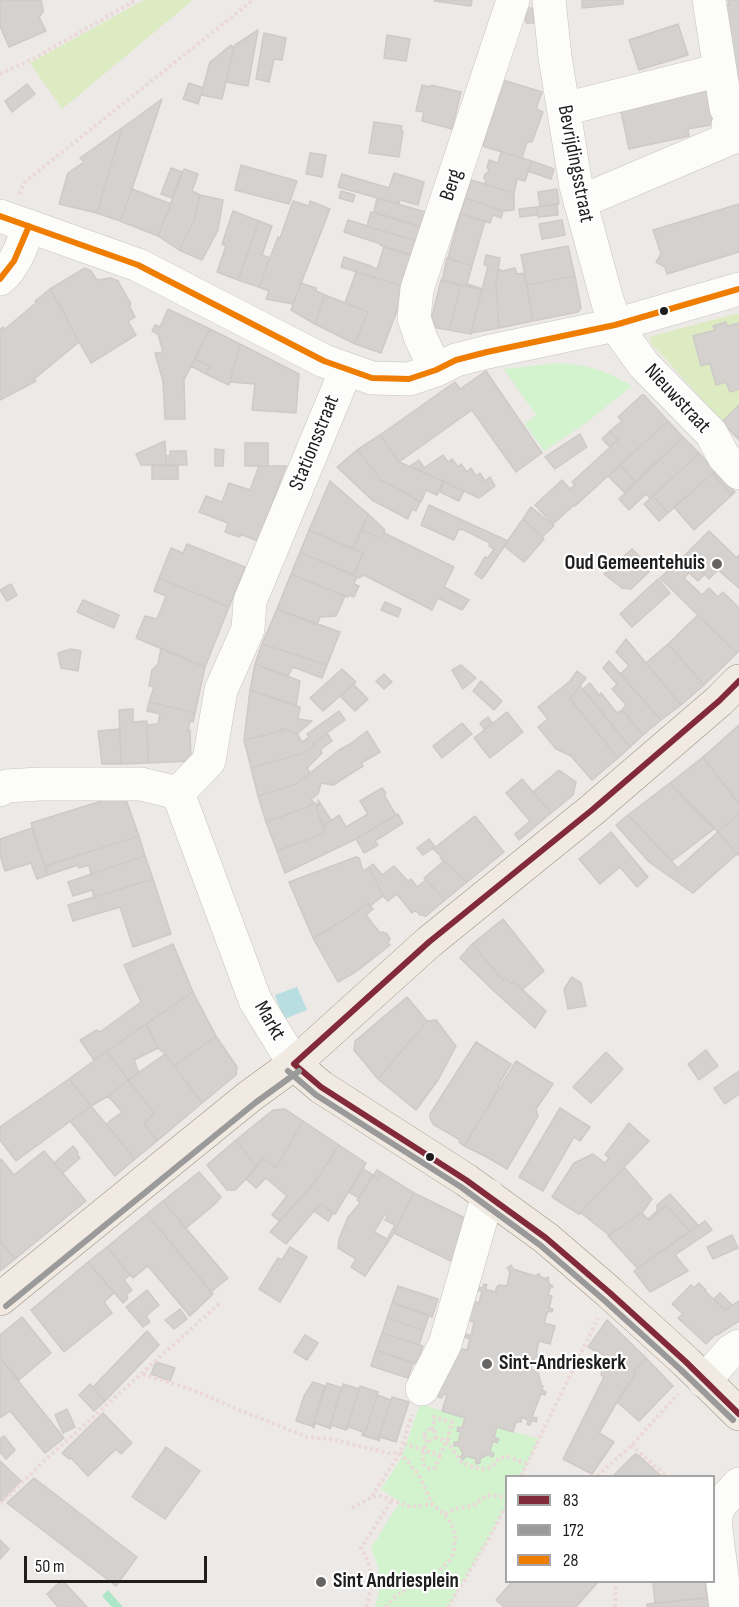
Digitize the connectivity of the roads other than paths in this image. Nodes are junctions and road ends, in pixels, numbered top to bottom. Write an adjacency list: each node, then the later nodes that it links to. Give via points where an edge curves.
1 (513, 0): 12 (street, Berg, via 417,289 414,318)
2 (549, 0): 5 (street, Bevrijdingsstraat)
3 (713, 1): 4 (street)
4 (720, 70): 5 (street); 6 (street, via 730,138)
5 (564, 109): 6 (street, Bevrijdingsstraat)
6 (580, 202): 10 (street, Bevrijdingsstraat)
7 (13, 220): 8 (street, via 15,258); 11 (street, Stationsstraat, via 138,265)
8 (0, 279)
9 (739, 289): 10 (street)
10 (615, 325): 12 (street, via 487,352); 13 (street, Nieuwstraat, via 644,365 711,433 724,457)
11 (346, 369): 12 (street, via 389,379 408,379); 16 (street, Stationsstraat, via 250,601 248,629 221,690 208,761)
12 (436, 370)
13 (739, 473)
14 (739, 681): 17 (main road, via 592,810 429,942)
15 (0, 790): 16 (street, via 40,784 141,784)
16 (178, 793): 17 (street, Markt, via 255,1000)
17 (294, 1064): 18 (main road, Markt, via 321,1087); 19 (main road)
18 (488, 1196): 21 (main road, Markt, via 546,1238); 22 (street)
19 (0, 1299)
20 (739, 1346): 21 (street)
21 (701, 1377): 23 (main road, Markt)
22 (424, 1402)
23 (739, 1414)
24 (739, 1484): 25 (street, via 718,1507 715,1522)
25 (726, 1607)

